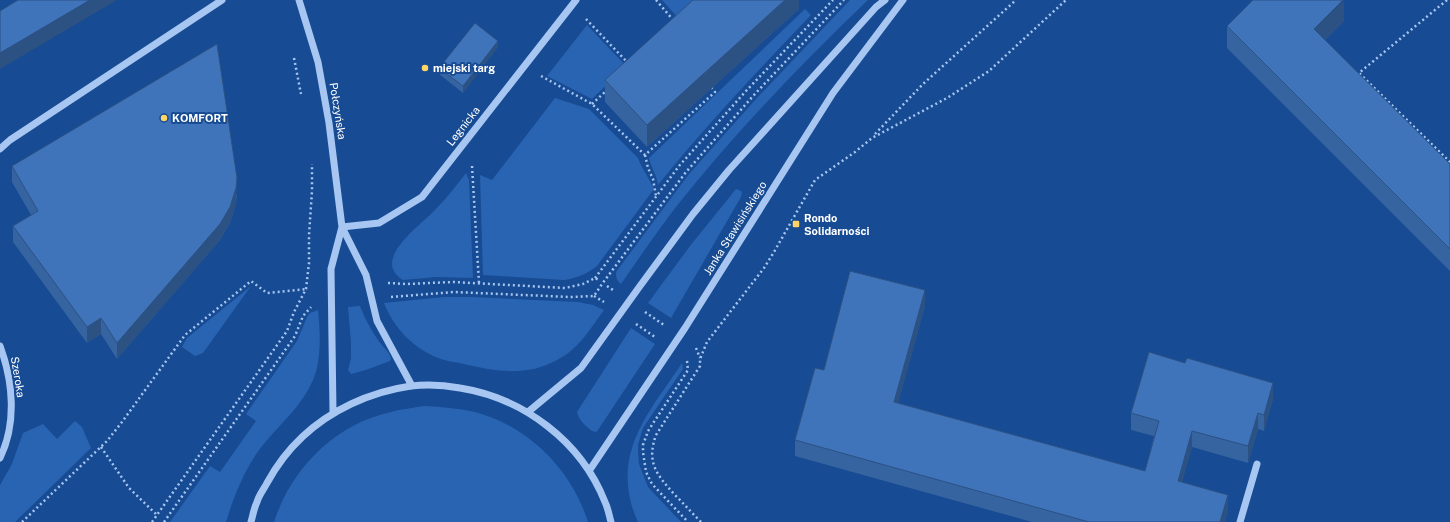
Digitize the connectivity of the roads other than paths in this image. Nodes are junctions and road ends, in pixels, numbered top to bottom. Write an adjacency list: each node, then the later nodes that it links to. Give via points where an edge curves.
1 (222, 0): 6 (street)
2 (299, 0): 7 (street, Połczyńska, via 318,62 329,123)
3 (576, 0): 7 (street, Legnicka, via 422,197 379,223)
4 (885, 0): 11 (street, via 729,170 693,214 581,368)
5 (903, 0): 14 (street, Janka Stawisińskiego, via 833,93 685,328)
6 (0, 149)
7 (342, 227): 9 (street, Połczyńska, via 366,275 377,321); 10 (street, Połczyńska, via 331,269)
8 (0, 346): 12 (street, Szeroka, via 9,379 11,406 8,435)
9 (412, 386): 10 (street, via 371,395); 11 (street, via 442,385 473,390 502,398)
10 (333, 412): 15 (street, via 302,436 276,467 257,501)
11 (528, 412): 14 (street, via 562,438)
12 (0, 458)
13 (1257, 464): 17 (street)
14 (589, 471): 16 (street, via 605,502)
15 (251, 522)
16 (611, 522)
17 (1240, 522)

